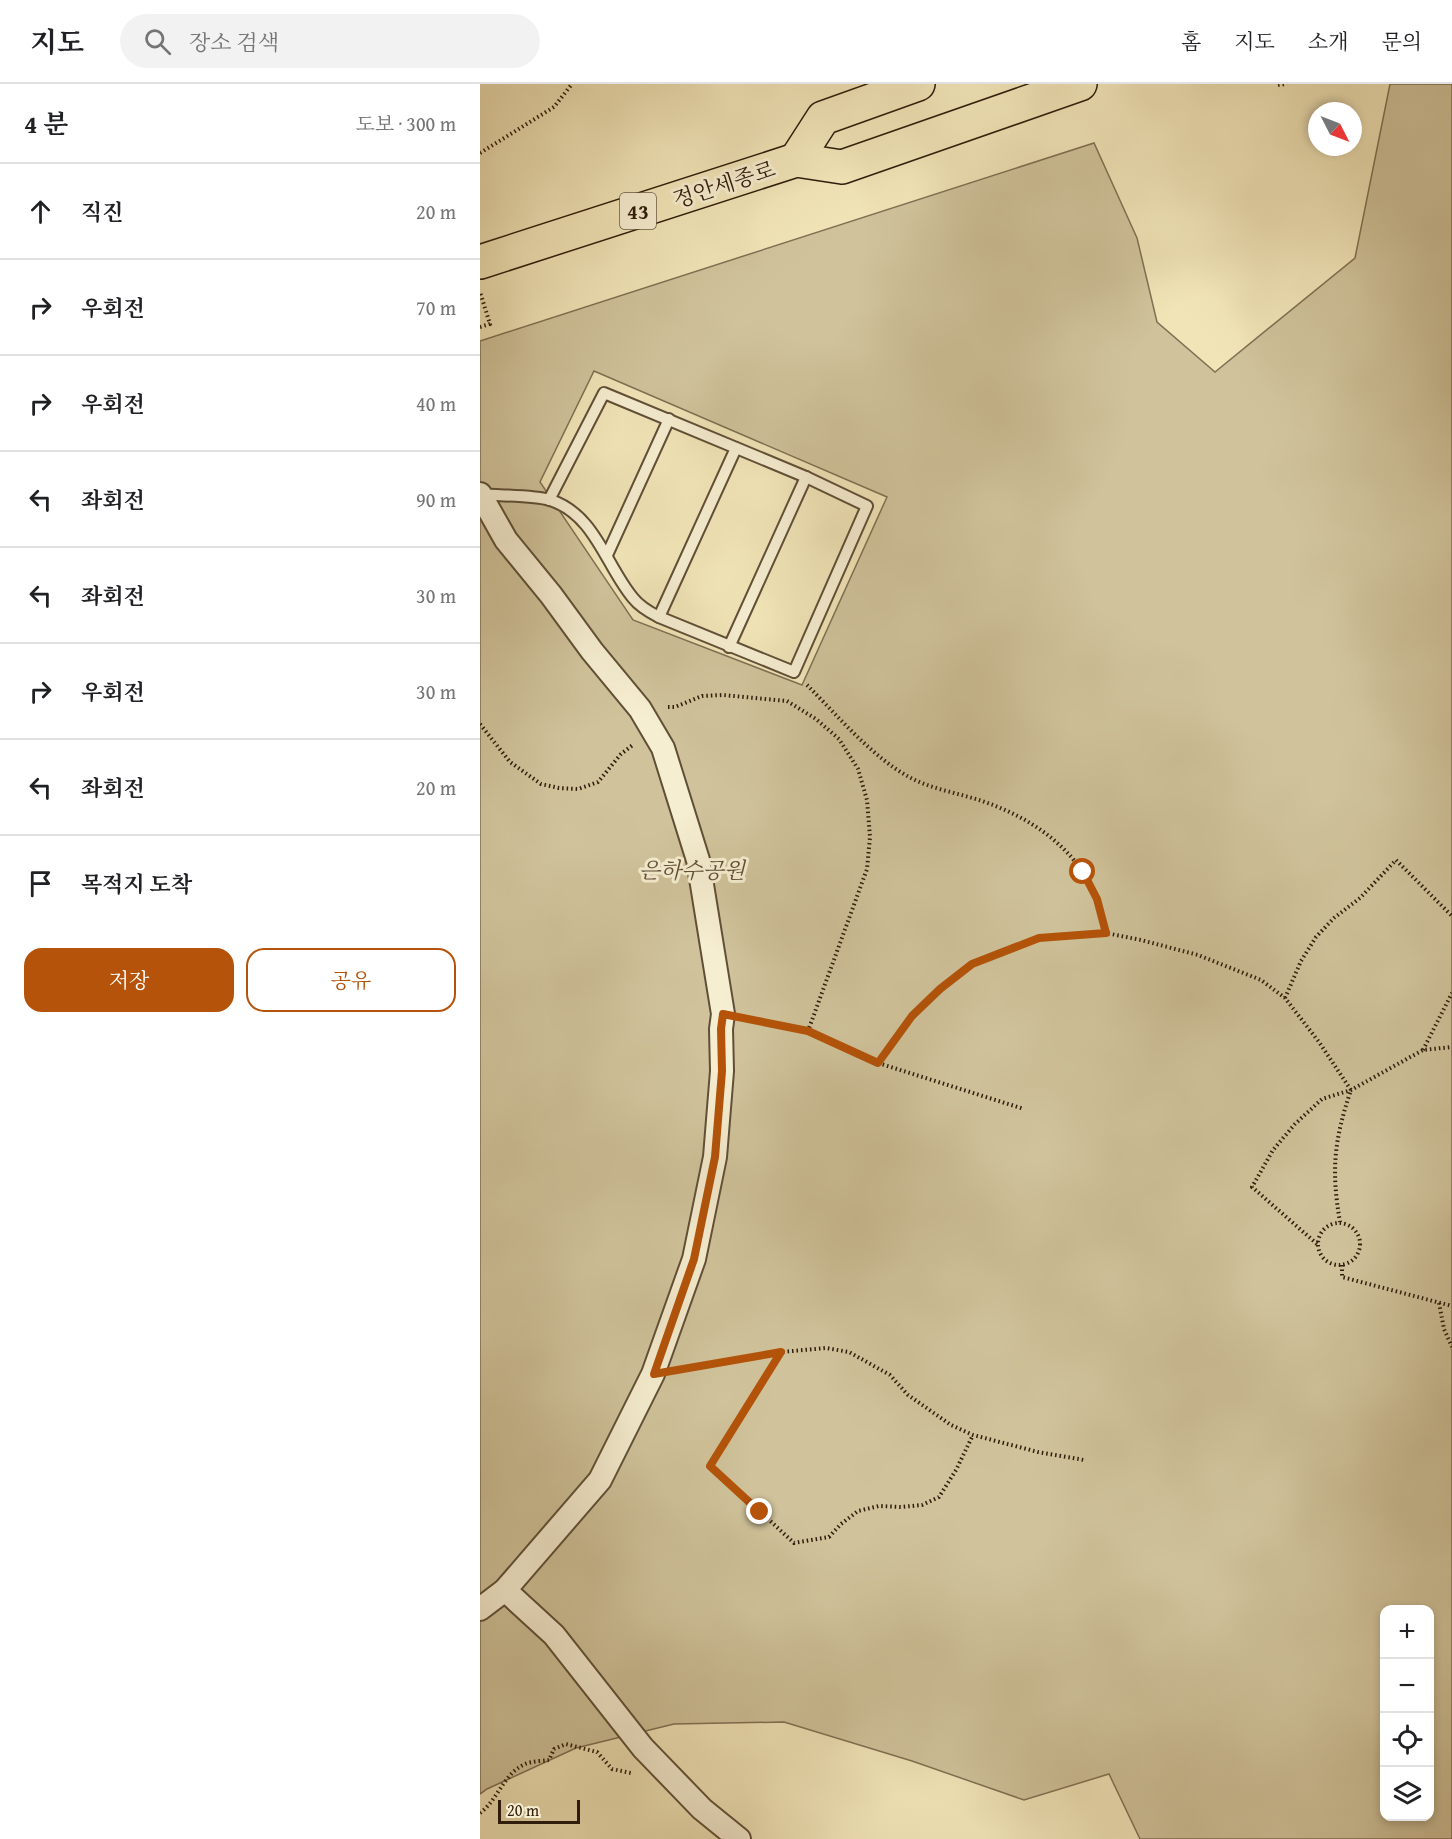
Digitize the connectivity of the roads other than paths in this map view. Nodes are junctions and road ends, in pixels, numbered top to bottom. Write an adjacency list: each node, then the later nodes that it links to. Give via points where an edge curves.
1 (918, 84): 3 (highway, 정안세종로, via 824,118)
2 (1080, 84): 3 (highway, 정안세종로 / 43, via 842,167)
3 (796, 160): 4 (highway, 정안세종로 / 43)
4 (480, 262)
5 (669, 419): 6 (lane); 9 (lane, via 604,393); 10 (lane)
6 (735, 448): 7 (lane); 11 (lane)
7 (806, 477): 12 (lane); 12 (lane, via 867,506 794,672)
8 (480, 494): 9 (lane); 13 (street, via 506,540 642,713 663,748 698,860 723,1014 715,1157 694,1259 654,1374 600,1480)
9 (549, 500): 10 (lane, via 569,509 585,524)
10 (607, 555): 11 (lane, via 632,597)
11 (658, 617): 12 (lane)
12 (729, 647)
13 (505, 1590): 14 (street); 15 (street, via 554,1635 643,1748 702,1809)
14 (480, 1609)
15 (739, 1839)

